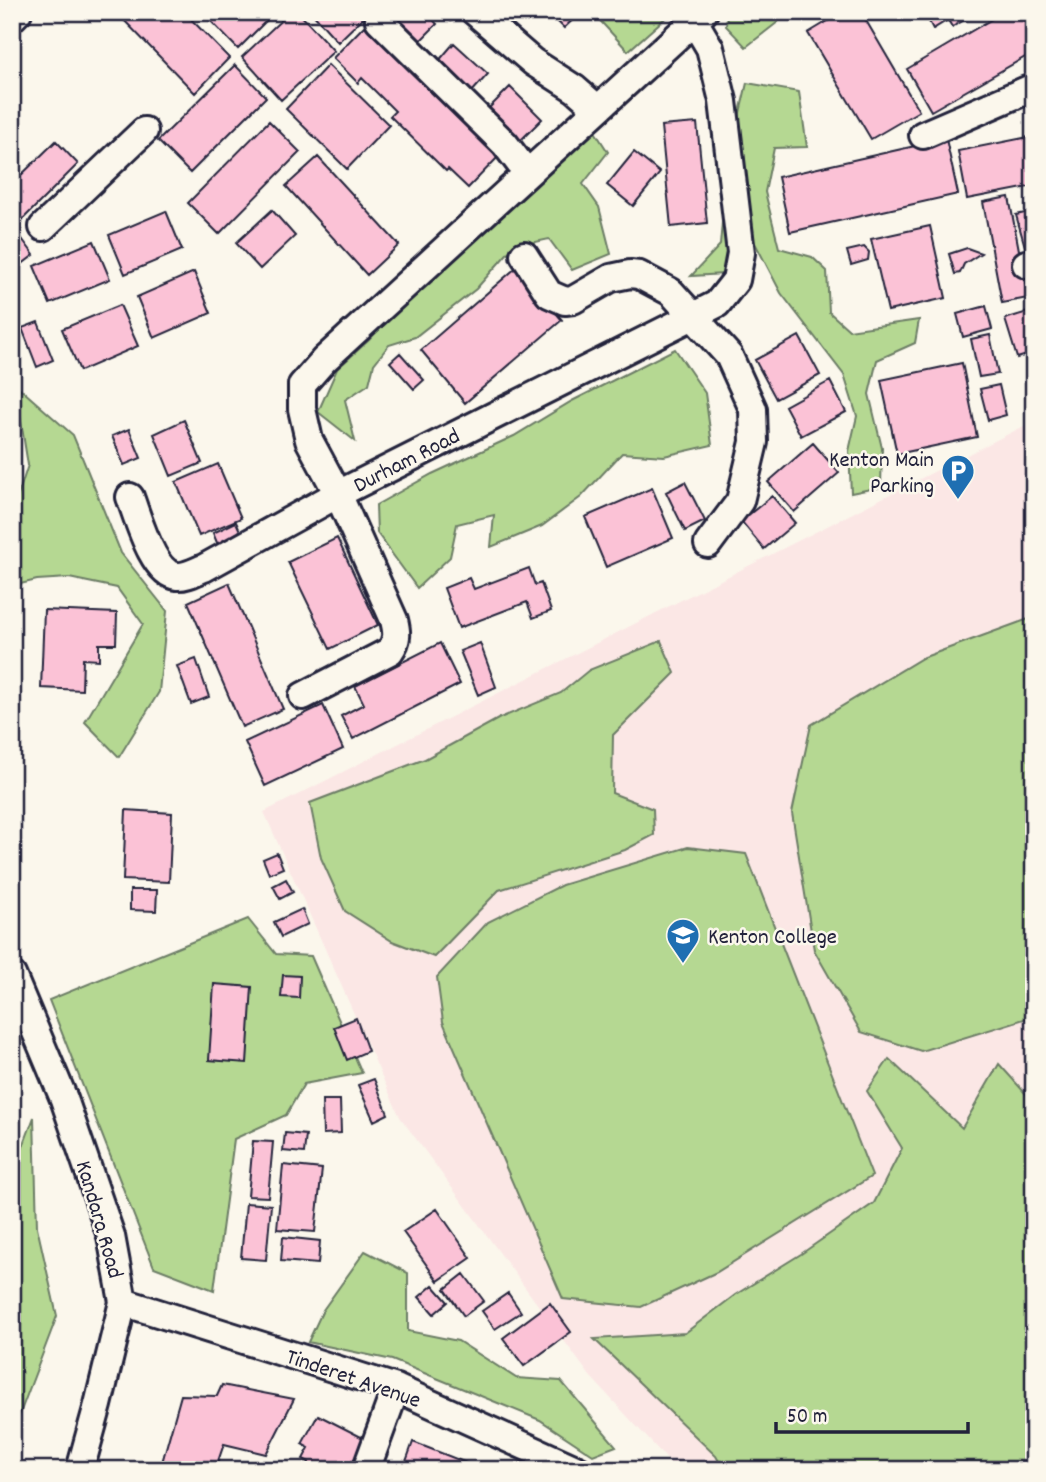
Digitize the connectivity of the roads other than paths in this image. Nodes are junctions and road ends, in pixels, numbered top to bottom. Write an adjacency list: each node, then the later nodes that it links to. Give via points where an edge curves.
1 (18, 12): 4 (street)
2 (475, 12): 7 (street, via 523,55)
3 (699, 17): 7 (street, Durham Road); 13 (street, Durham Road, via 723,101 741,253 730,288 717,304)
4 (12, 18)
5 (379, 20): 10 (street, via 505,145)
6 (1034, 88): 9 (street)
7 (598, 109): 10 (street, Durham Road)
8 (144, 131): 11 (street)
9 (923, 135)
10 (527, 173): 14 (street, Durham Road, via 302,385 302,410 310,440)
11 (43, 227)
12 (524, 256): 13 (street, via 542,286 558,299 573,300 611,278 639,275 671,292)
13 (693, 316): 14 (street, Durham Road); 16 (street, via 729,356 753,409 754,442 740,501)
14 (338, 494): 15 (street, via 181,577 157,564); 17 (street, via 397,633 390,651)
15 (130, 497)
16 (708, 544)
17 (303, 696)
18 (12, 975): 19 (street, Kandara Road, via 64,1099 111,1236)
19 (123, 1302): 20 (street, Tinderet Avenue); 21 (street, Kandara Road)
20 (396, 1388): 22 (street); 23 (street, Tinderet Avenue)
21 (80, 1470)
22 (366, 1470)
23 (578, 1470)

